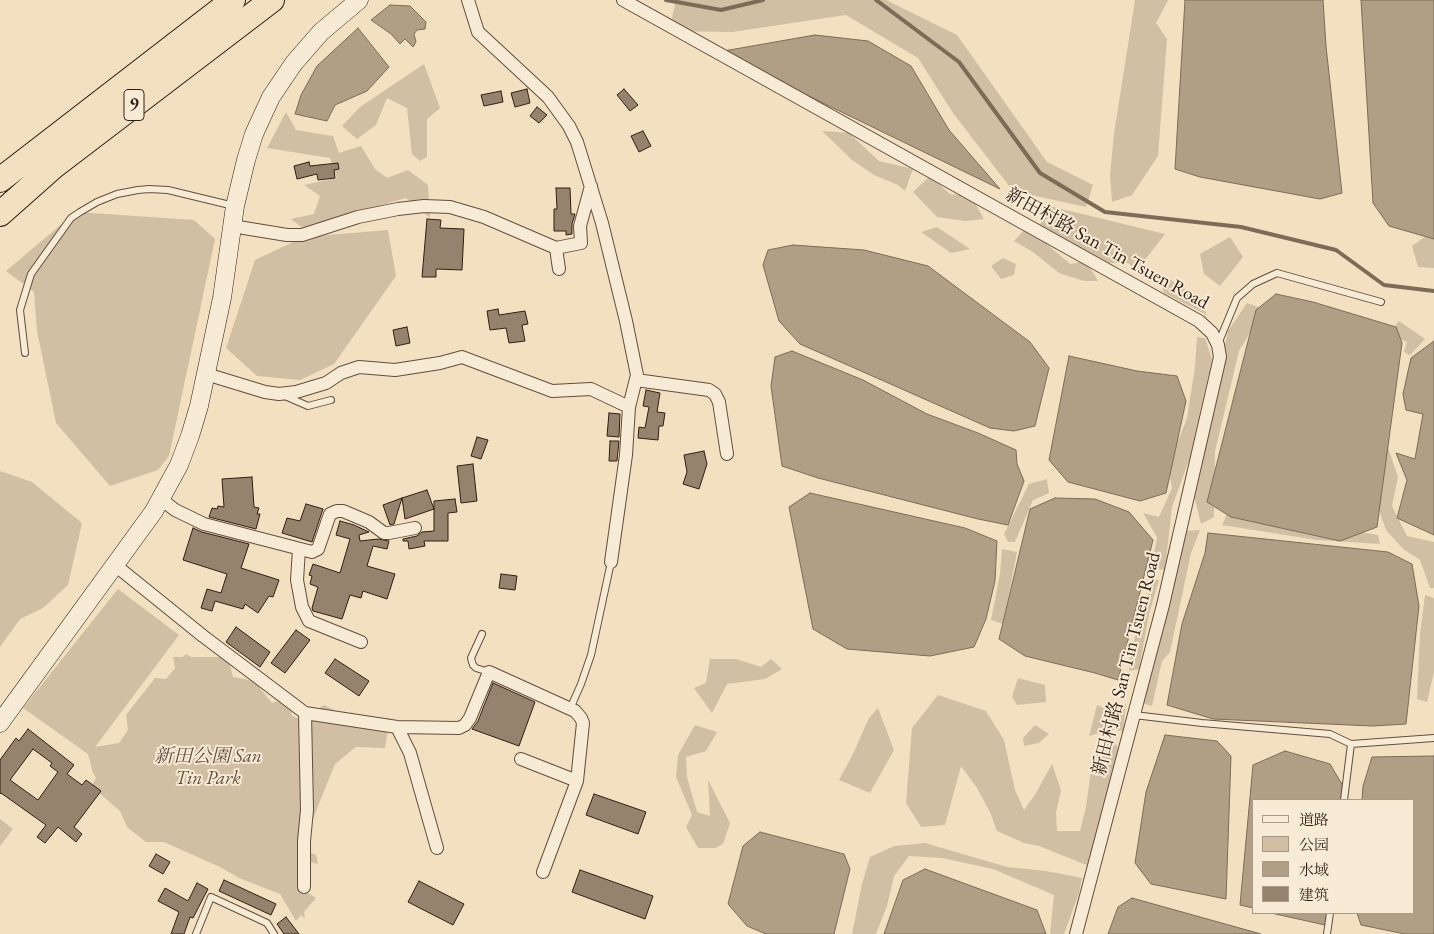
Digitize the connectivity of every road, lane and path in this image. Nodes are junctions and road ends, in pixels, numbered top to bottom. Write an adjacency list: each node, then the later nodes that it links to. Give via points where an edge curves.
1 (233, 0): 6 (highway, 9)
2 (272, 0): 9 (highway, 9, via 53,167)
3 (359, 0): 8 (main road, via 311,42 278,86 254,134)
4 (468, 0): 7 (street, via 478,32 560,111 577,142)
5 (623, 0): 14 (street, 新田村路 San Tin Tsuen Road, via 1199,321 1212,333)
6 (0, 180)
7 (591, 186): 11 (street, via 580,226 581,243); 17 (street, via 626,321)
8 (235, 206): 10 (main road); 15 (lane, via 168,190 150,189 117,194 71,218 31,274 20,310)
9 (0, 214)
10 (232, 226): 11 (street, via 302,235 365,216 408,207 438,206 484,217); 16 (main road, via 222,298)
11 (556, 248): 12 (street)
12 (559, 269)
13 (1381, 302): 14 (lane, via 1277,273 1253,284 1237,298)
14 (1218, 345): 32 (street, 新田村路 San Tin Tsuen Road, via 1220,357 1163,605)
15 (26, 353)
16 (206, 374): 18 (street); 22 (main road, via 190,436)
17 (636, 380): 20 (street); 21 (street, via 710,390 715,394)
18 (279, 394): 19 (lane, via 308,406); 20 (street, via 326,383 359,367 395,370 462,357 552,390 591,389)
19 (332, 400)
20 (629, 407): 25 (street, via 626,455)
21 (727, 454)
22 (161, 499): 24 (street, via 204,524); 26 (main road)
23 (415, 528): 24 (street, via 384,533 369,522 337,511 330,514 318,549 312,552)
24 (299, 549): 28 (street, via 297,580 302,607 309,622)
25 (611, 562): 30 (lane, via 591,655)
26 (116, 565): 31 (street); 33 (main road)
27 (482, 634): 29 (lane, via 472,662 476,668)
28 (361, 642)
29 (489, 672): 30 (street); 34 (street, via 470,718 459,728)
30 (570, 709): 38 (street, via 579,715 583,723)
31 (305, 713): 34 (street); 42 (street, via 307,810)
32 (1134, 715): 36 (lane, via 1330,734); 46 (street, 新田村路 San Tin Tsuen Road)
33 (0, 723)
34 (397, 727): 40 (street, via 410,753)
35 (1434, 738): 36 (lane)
36 (1351, 744): 39 (lane)
37 (521, 759): 38 (street)
38 (577, 781): 41 (street)
39 (1344, 799)
40 (437, 848)
41 (543, 872)
42 (304, 887)
43 (1330, 914): 47 (lane)
44 (196, 934): 45 (lane, via 211,898 267,923)
45 (274, 934)
46 (1076, 934)
47 (1327, 934)

